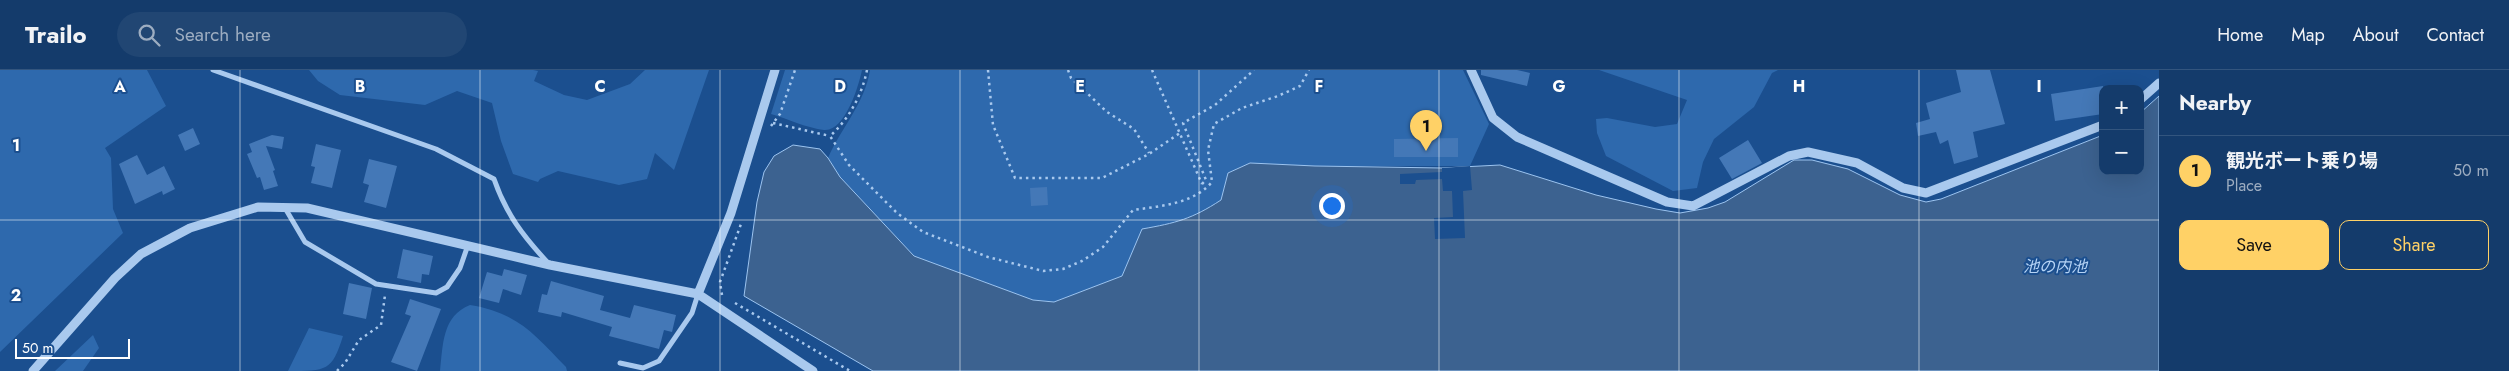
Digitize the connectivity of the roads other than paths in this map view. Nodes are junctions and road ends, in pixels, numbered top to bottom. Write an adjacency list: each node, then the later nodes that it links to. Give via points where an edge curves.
1 (213, 70): 9 (street, via 436,149 494,179 502,204)
2 (775, 70): 10 (street, via 731,213)
3 (1471, 70): 6 (street, via 1493,118 1517,137 1667,202 1694,206 1789,156 1808,152 1856,163 1903,188 1926,193)
4 (2159, 82): 5 (street)
5 (2144, 96)
6 (2099, 127)
7 (285, 208): 8 (street, via 307,208); 8 (street, via 305,242 376,284 441,290 447,287 460,268); 12 (street, via 258,207 190,228 141,254 115,278)
8 (468, 246): 9 (street)
9 (550, 265): 10 (street)
10 (698, 294): 11 (street, via 692,313 659,361 643,368); 13 (street)
11 (620, 362)
12 (33, 371)
13 (813, 371)

